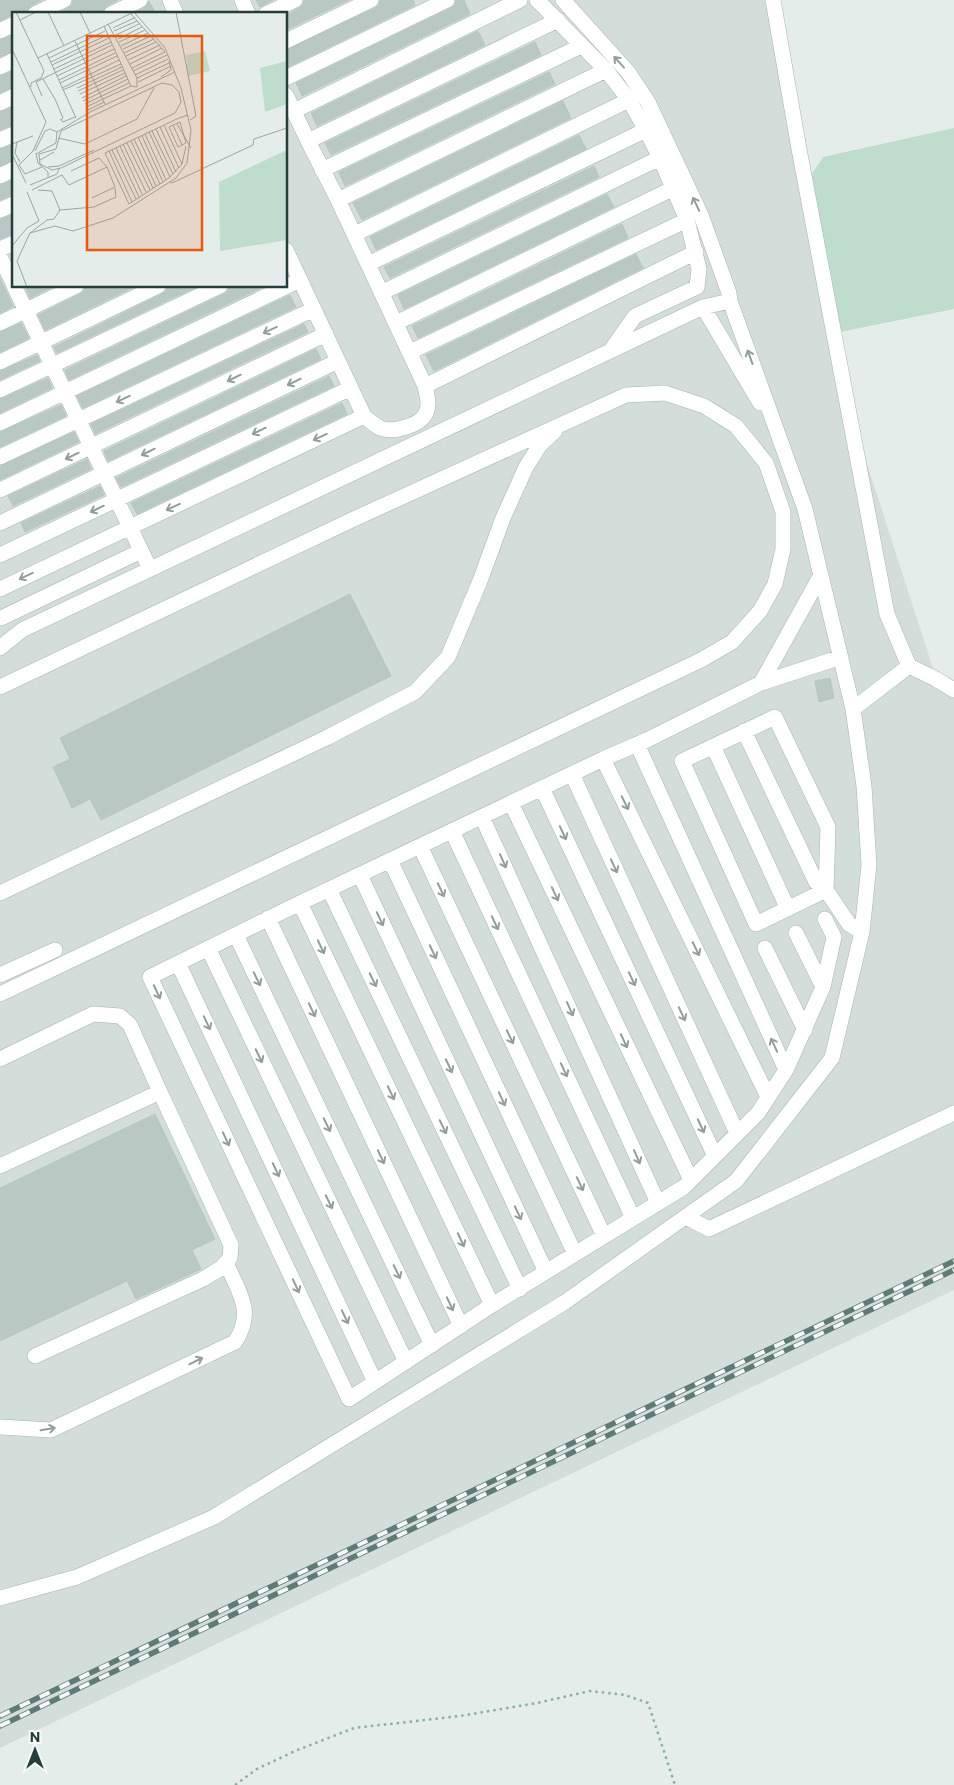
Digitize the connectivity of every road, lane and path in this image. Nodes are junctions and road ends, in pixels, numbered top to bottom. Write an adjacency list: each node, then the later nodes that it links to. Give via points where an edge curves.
1 (64, 0): 12 (lane)
2 (140, 0): 13 (lane)
3 (170, 0): 14 (lane)
4 (242, 0): 15 (lane)
5 (295, 0): 16 (lane)
6 (371, 0): 20 (lane)
7 (447, 0): 25 (lane)
8 (520, 0): 30 (lane)
9 (537, 0): 17 (lane)
10 (563, 0): 60 (lane, one-way to 10, via 701,215 648,102 628,72)
11 (773, 0): 97 (lane, via 887,614)
12 (40, 12)
13 (115, 12)
14 (175, 12)
15 (247, 12)
16 (270, 12)
17 (558, 20): 21 (lane); 34 (lane)
18 (12, 25): 19 (lane)
19 (0, 31)
20 (288, 40)
21 (581, 46): 24 (lane); 37 (lane)
22 (12, 61): 23 (lane)
23 (0, 67)
24 (606, 70): 28 (lane); 40 (lane)
25 (288, 77)
26 (12, 97): 29 (lane)
27 (288, 99): 30 (lane)
28 (629, 100): 31 (lane); 44 (lane)
29 (0, 103)
30 (294, 111): 34 (lane)
31 (646, 130): 35 (lane); 50 (lane)
32 (12, 135): 33 (lane)
33 (0, 140)
34 (308, 141): 37 (lane)
35 (660, 158): 39 (lane); 59 (lane)
36 (12, 170): 38 (lane)
37 (322, 170): 40 (lane)
38 (0, 176)
39 (674, 188): 43 (lane); 65 (lane)
40 (338, 200): 44 (lane)
41 (12, 205): 42 (lane)
42 (0, 210)
43 (687, 220): 47 (lane); 69 (lane)
44 (355, 234): 50 (lane)
45 (12, 244): 46 (lane)
46 (0, 249)
47 (696, 252): 68 (lane, via 700,269 697,287 635,316); 73 (lane)
48 (288, 255): 51 (lane)
49 (0, 257): 52 (lane)
50 (368, 264): 59 (lane)
51 (300, 280): 53 (lane); 62 (lane)
52 (11, 284)
53 (288, 286)
54 (13, 288): 63 (lane)
55 (72, 288): 63 (lane)
56 (154, 288): 67 (lane)
57 (216, 288): 72 (lane)
58 (283, 288): 76 (lane)
59 (381, 293): 65 (lane)
60 (730, 300): 61 (lane); 81 (lane, one-way to 60)
61 (704, 307): 68 (lane); 81 (lane)
62 (314, 309): 66 (lane); 78 (lane, one-way to 78)
63 (26, 310): 64 (lane); 67 (lane)
64 (0, 323)
65 (396, 323): 69 (lane)
66 (326, 334): 70 (lane); 82 (lane, one-way to 82)
67 (41, 342): 71 (lane); 72 (lane)
68 (610, 351): 91 (lane)
69 (410, 352): 73 (lane)
70 (338, 361): 74 (lane); 84 (lane, one-way to 84)
71 (0, 362)
72 (52, 366): 75 (lane); 76 (lane)
73 (425, 386): 77 (lane, via 428,404 425,416 411,425 399,429 379,428)
74 (351, 388): 77 (lane); 86 (lane, one-way to 86)
75 (0, 390)
76 (65, 392): 78 (lane); 80 (lane)
77 (364, 416): 88 (lane, one-way to 88)
78 (78, 420): 82 (lane); 83 (lane)
79 (565, 422): 99 (lane); 116 (lane, via 540,445 526,466 448,657 415,692 326,738); 130 (lane, via 626,395 665,393 704,406 736,426 766,463 783,512 783,548 775,584 760,611 732,642 701,660)
80 (0, 423)
81 (779, 436): 92 (lane, via 805,509)
82 (91, 447): 84 (lane); 85 (lane, one-way to 85)
83 (0, 457)
84 (104, 474): 86 (lane); 87 (lane)
85 (0, 490)
86 (116, 500): 88 (lane); 90 (lane, one-way to 90)
87 (0, 523)
88 (130, 527): 89 (lane); 93 (lane, one-way to 93)
89 (141, 551): 91 (lane); 94 (lane)
90 (0, 555)
91 (150, 570): 95 (lane, via 22,630)
92 (821, 575): 96 (lane); 98 (lane)
93 (0, 589)
94 (1, 618)
95 (0, 648)
96 (840, 657): 98 (lane); 101 (lane)
97 (909, 666): 100 (lane); 101 (lane)
98 (761, 683): 103 (lane)
99 (0, 688)
100 (954, 690)
101 (853, 709): 121 (lane, via 864,786 870,865)
102 (744, 731): 104 (lane); 115 (lane, via 816,882); 115 (lane, via 775,717 828,827)
103 (637, 744): 105 (lane); 133 (lane, one-way to 103)
104 (713, 746): 118 (lane); 118 (lane, via 682,761 756,924)
105 (604, 759): 106 (lane); 135 (lane, one-way to 135)
106 (572, 774): 107 (lane); 137 (lane, one-way to 137)
107 (542, 788): 108 (lane); 138 (lane, one-way to 138)
108 (511, 803): 109 (lane); 140 (lane, one-way to 140)
109 (482, 816): 110 (lane); 141 (lane, one-way to 141)
110 (452, 831): 111 (lane); 143 (lane, one-way to 143)
111 (420, 846): 112 (lane); 144 (lane, one-way to 144)
112 (390, 860): 113 (lane); 145 (lane, one-way to 145)
113 (360, 874): 114 (lane); 147 (lane, one-way to 147)
114 (329, 889): 117 (lane); 148 (lane, one-way to 148)
115 (826, 890): 118 (lane); 121 (lane, via 849,924)
116 (0, 893)
117 (300, 903): 119 (lane); 149 (lane, one-way to 149)
118 (788, 909)
119 (268, 918): 123 (lane); 150 (lane, one-way to 150)
120 (825, 919): 129 (lane, via 834,937)
121 (862, 932): 142 (lane, via 832,1058 736,1181)
122 (796, 933): 129 (lane)
123 (236, 934): 124 (lane); 151 (lane, one-way to 151)
124 (208, 948): 127 (lane); 153 (lane, one-way to 153)
125 (765, 948): 131 (lane)
126 (55, 950): 128 (lane)
127 (178, 963): 154 (lane, one-way to 154); 154 (lane, one-way to 154, via 150,977 349,1399)
128 (0, 975)
129 (823, 987): 131 (lane)
130 (0, 994)
131 (804, 1030): 133 (lane)
132 (0, 1059): 134 (lane, via 93,1014 120,1016 130,1025)
133 (786, 1070): 135 (lane)
134 (160, 1092): 139 (lane); 146 (lane, via 231,1245 230,1258)
135 (768, 1097): 137 (lane, via 758,1113)
136 (954, 1113): 142 (lane, via 709,1229)
137 (738, 1133): 138 (lane)
138 (715, 1156): 140 (lane)
139 (0, 1166)
140 (690, 1180): 141 (lane)
141 (658, 1203): 143 (lane)
142 (686, 1216): 156 (lane, via 565,1302 214,1517 77,1577)
143 (633, 1218): 144 (lane)
144 (604, 1236): 145 (lane)
145 (575, 1254): 147 (lane)
146 (226, 1263): 152 (lane, via 203,1279); 155 (lane, one-way to 146, via 51,1430 235,1342 242,1332 244,1303)
147 (546, 1272): 148 (lane)
148 (520, 1289): 149 (lane)
149 (492, 1306): 150 (lane)
150 (461, 1326): 151 (lane)
151 (432, 1345): 153 (lane)
152 (36, 1356)
153 (406, 1362): 154 (lane)
154 (376, 1382)
155 (0, 1427)
156 (0, 1598)
157 (235, 1785): 158 (path, via 287,1754 354,1728 460,1716 590,1691 625,1694 648,1703)
158 (675, 1785)

